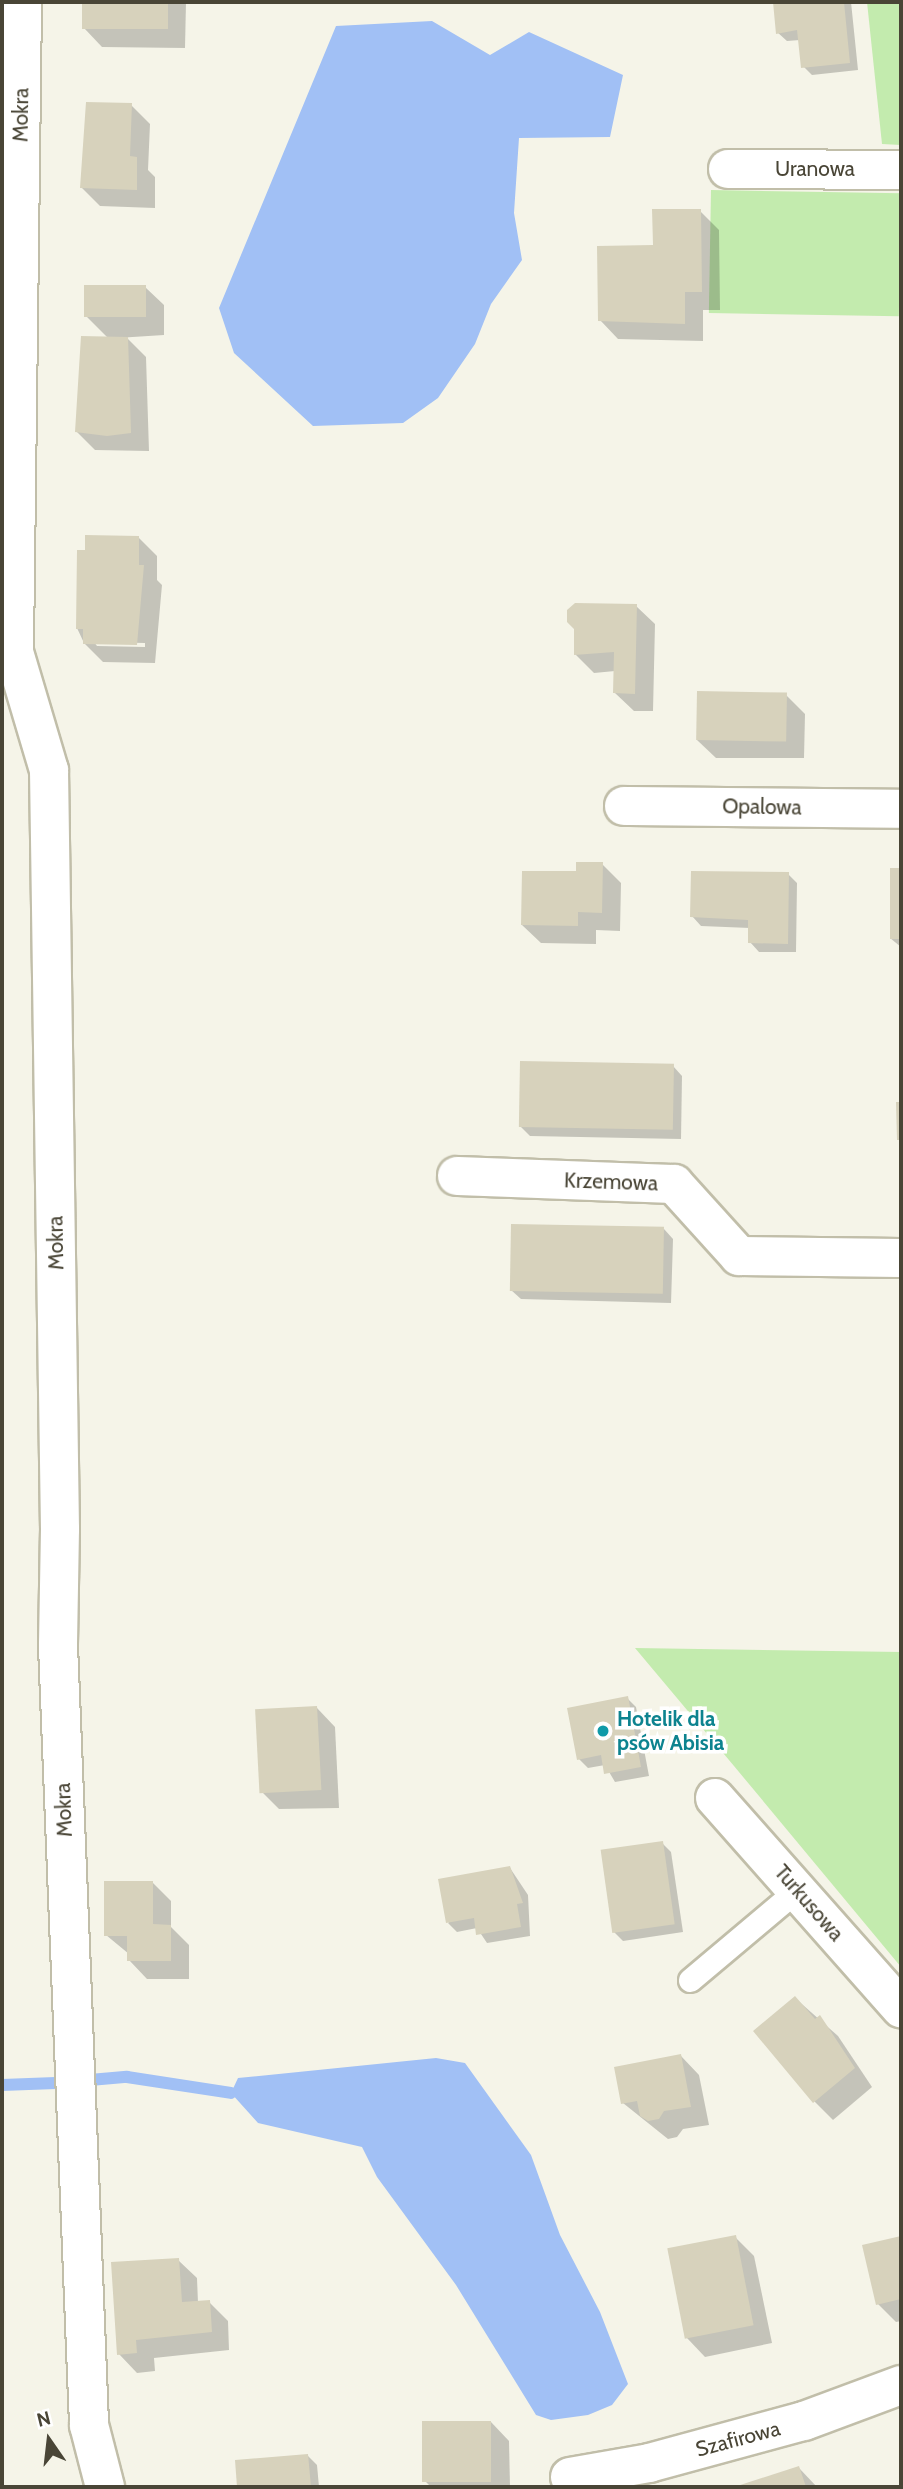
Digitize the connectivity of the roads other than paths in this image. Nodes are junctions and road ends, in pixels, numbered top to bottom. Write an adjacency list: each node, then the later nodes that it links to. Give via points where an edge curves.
1 (22, 2): 14 (street, Mokra, via 14,652 49,769 58,1645 89,2425)
2 (728, 169): 3 (street, Uranowa)
3 (901, 170)
4 (624, 806): 5 (street, Opalowa)
5 (901, 809)
6 (457, 1176): 7 (street, Krzemowa, via 674,1184 740,1256)
7 (901, 1258)
8 (715, 1798): 9 (street, Turkusowa)
9 (798, 1889): 10 (lane); 11 (street, Turkusowa)
10 (690, 1980)
11 (901, 2008)
12 (901, 2385): 13 (street, Szafirowa, via 804,2421 649,2463)
13 (570, 2477)
14 (105, 2487)

